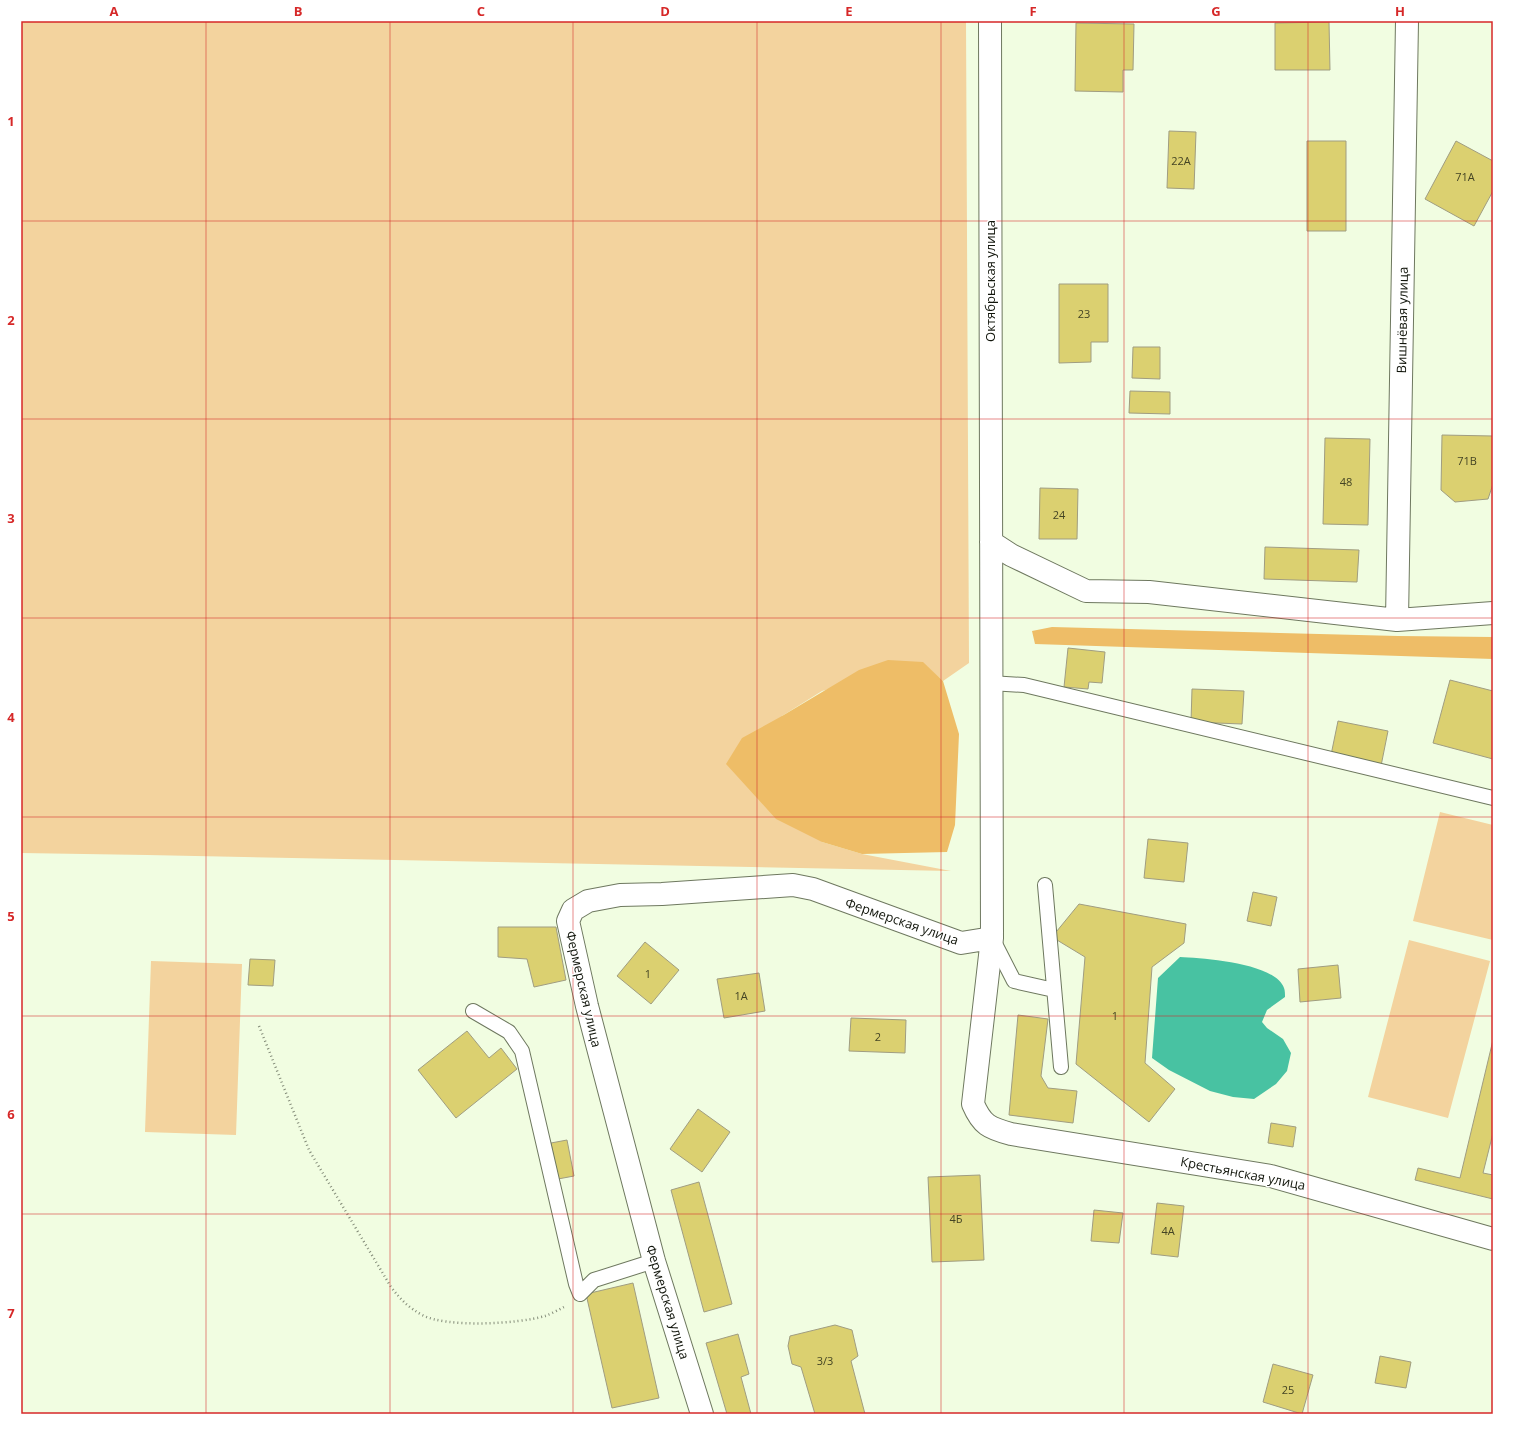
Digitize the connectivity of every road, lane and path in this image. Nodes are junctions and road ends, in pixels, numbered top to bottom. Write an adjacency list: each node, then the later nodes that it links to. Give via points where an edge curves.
1 (990, 21): 3 (street, Октябрьская улица)
2 (1407, 21): 5 (street, Вишнёвая улица)
3 (991, 542): 5 (street, via 1011,555 1086,591 1149,592); 6 (street, Октябрьская улица)
4 (1493, 613): 5 (street)
5 (1397, 620)
6 (990, 683): 7 (lane, via 1024,685); 9 (street, Октябрьская улица)
7 (1493, 798)
8 (1045, 885): 10 (lane)
9 (992, 938): 10 (lane, via 1014,981); 14 (street, Крестьянская улица, via 973,1104 985,1124 993,1129 1272,1176); 15 (street, Фермерская улица, via 961,943 813,889 793,885 620,895 588,901 573,910 568,921 587,1006)
10 (1054, 990): 13 (lane)
11 (473, 1011): 16 (lane, via 509,1032 522,1051)
12 (259, 1026): 16 (path, via 309,1150 391,1287 404,1304 424,1316 448,1322 508,1323 545,1316 565,1306)
13 (1061, 1067)
14 (1493, 1239)
15 (654, 1261): 16 (lane, via 594,1280); 17 (street, Фермерская улица)
16 (580, 1294)
17 (702, 1414)

